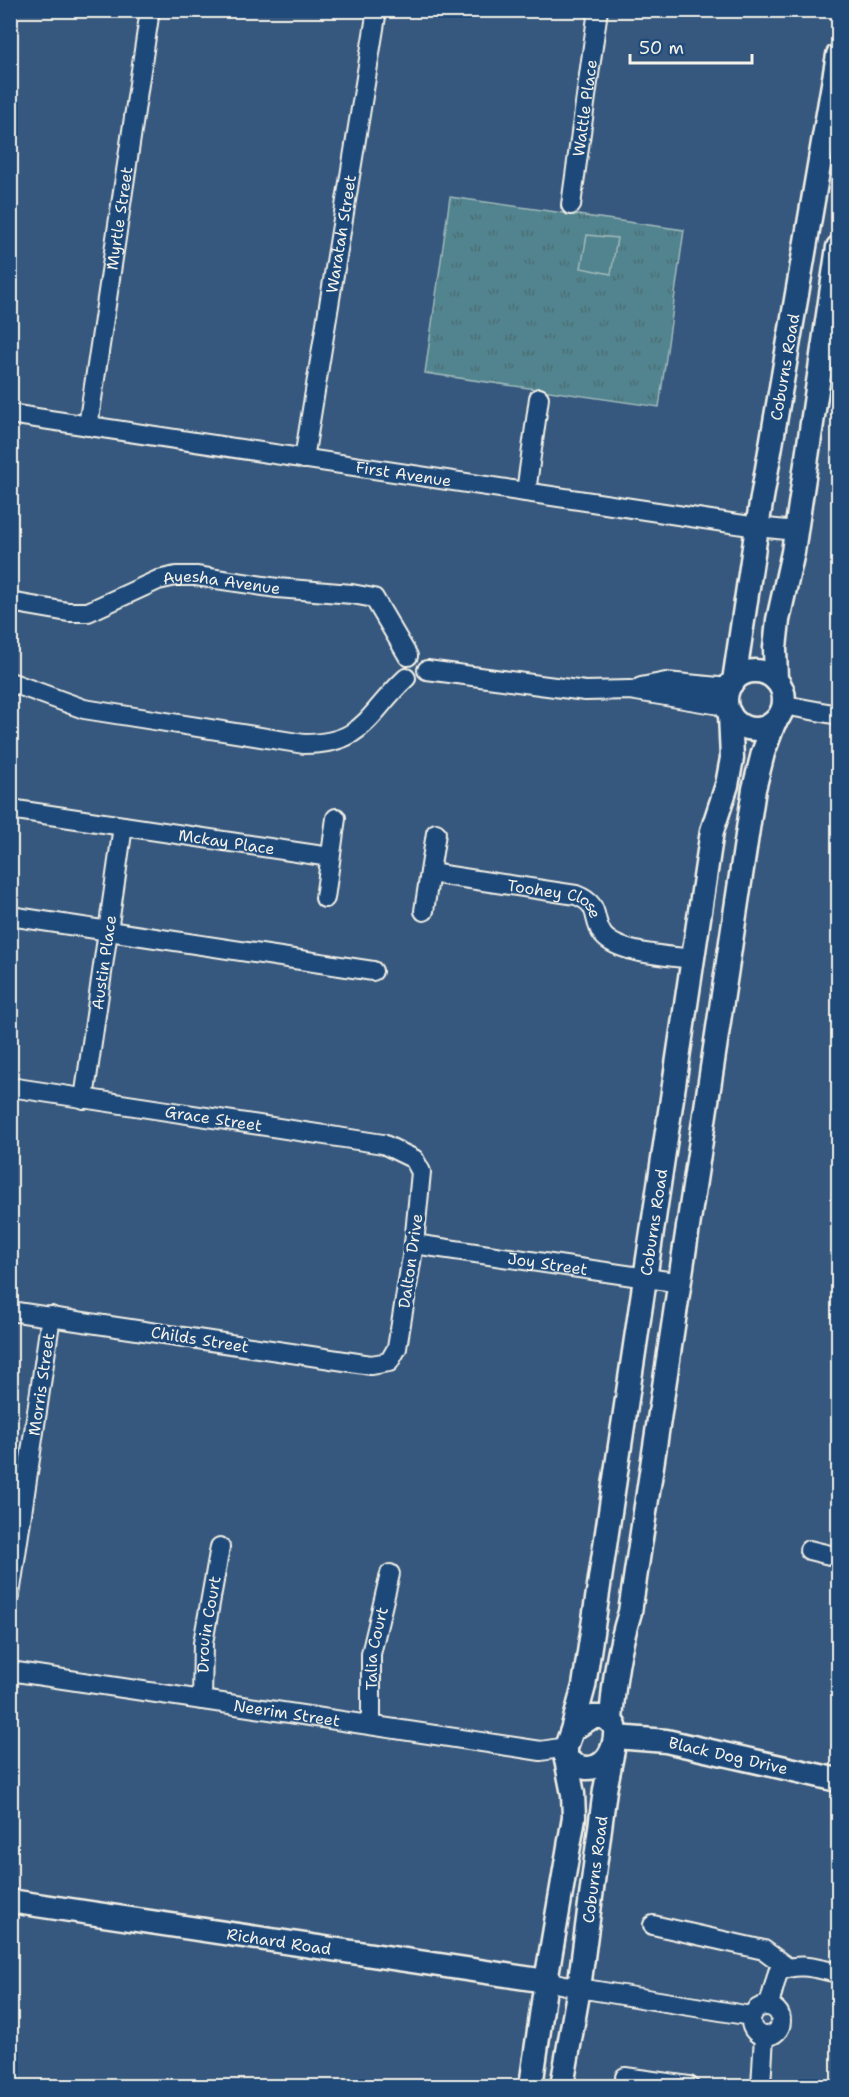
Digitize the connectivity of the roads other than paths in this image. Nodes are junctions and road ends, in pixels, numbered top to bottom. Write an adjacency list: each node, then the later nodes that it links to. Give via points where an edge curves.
1 (150, 10): 9 (street, Myrtle Street)
2 (377, 10): 10 (street, Waratah Street)
3 (598, 10): 5 (street, Wattle Place)
4 (838, 55): 12 (street, Coburns Road)
5 (571, 205)
6 (838, 247): 13 (street, Coburns Road)
7 (539, 398): 11 (street)
8 (10, 414): 9 (street, First Avenue)
9 (88, 426): 10 (street, First Avenue)
10 (304, 459): 11 (street, First Avenue)
11 (526, 492): 12 (street, First Avenue)
12 (757, 527): 13 (street, First Avenue); 20 (street, Coburns Road)
13 (796, 531): 18 (street, Coburns Road, via 778,620)
14 (10, 602): 15 (street, Ayesha Avenue, via 88,612 158,580 176,576 352,594 374,598)
15 (408, 656): 16 (street, Ayesha Avenue, via 423,659); 17 (street, via 401,664)
16 (427, 670): 17 (street, Ayesha Avenue, via 418,680); 20 (street, Ayesha Avenue, via 585,691 630,690 666,682)
17 (406, 678): 19 (street, Ayesha Avenue, via 365,725 348,737 326,744 304,744 84,709)
18 (776, 680): 20 (street, via 750,672); 21 (street, via 782,687)
19 (10, 682)
20 (730, 697): 21 (street, via 736,722 745,727 765,728); 33 (street, Coburns Road, via 732,758 712,831)
21 (779, 714): 22 (street); 40 (street, Coburns Road, via 754,789)
22 (838, 715)
23 (10, 809): 25 (street, Mckay Place)
24 (336, 818): 27 (street)
25 (123, 826): 27 (street, Mckay Place); 32 (street, Austin Place)
26 (436, 832): 28 (street)
27 (330, 857): 29 (street)
28 (430, 873): 30 (street); 33 (street, Toohey Close, via 576,895 594,906 603,935 619,947)
29 (325, 898)
30 (424, 911)
31 (10, 916): 32 (street)
32 (108, 932): 34 (street); 36 (street, Austin Place)
33 (693, 959): 39 (street, Coburns Road)
34 (373, 971)
35 (10, 1087): 36 (street, Grace Street)
36 (84, 1099): 37 (street, Grace Street, via 383,1144)
37 (414, 1159): 38 (street, Dalton Drive, via 421,1172)
38 (414, 1244): 39 (street, Joy Street); 43 (street, Dalton Drive, via 397,1348)
39 (646, 1279): 40 (street, Joy Street); 53 (street, Coburns Road, via 584,1686)
40 (681, 1283): 52 (street, Coburns Road, via 630,1612 620,1644)
41 (10, 1311): 42 (street, Childs Street)
42 (51, 1316): 43 (street, Childs Street, via 371,1365); 48 (street, Morris Street)
43 (389, 1362)
44 (220, 1547): 50 (street, Drouin Court, via 203,1643)
45 (809, 1550): 46 (street)
46 (838, 1557)
47 (390, 1574): 51 (street, Talia Court, via 371,1654)
48 (10, 1595)
49 (10, 1671): 50 (street, Neerim Street)
50 (202, 1700): 51 (street, Neerim Street)
51 (371, 1724): 53 (street, Neerim Street, via 541,1751)
52 (613, 1736): 53 (street, via 606,1717 592,1717); 53 (street, via 606,1760 585,1769 579,1768); 54 (street, Black Dog Drive, via 666,1741); 60 (street, Coburns Road)
53 (568, 1745): 59 (street, Coburns Road, via 574,1817)
54 (838, 1780)
55 (10, 1901): 59 (street, Richard Road)
56 (653, 1925): 57 (street, via 764,1950)
57 (787, 1967): 58 (street, via 796,1965); 61 (street, via 778,1972)
58 (838, 1973)
59 (546, 1981): 60 (street); 65 (street, Coburns Road)
60 (579, 1988): 62 (street); 66 (street, Coburns Road)
61 (769, 2005): 62 (street, via 758,2007); 63 (street, via 779,2012 781,2023 775,2033)
62 (751, 2016): 63 (street, via 752,2027)
63 (764, 2036): 68 (street)
64 (625, 2077): 67 (street)
65 (531, 2086)
66 (562, 2086)
67 (689, 2086)
68 (760, 2086)

